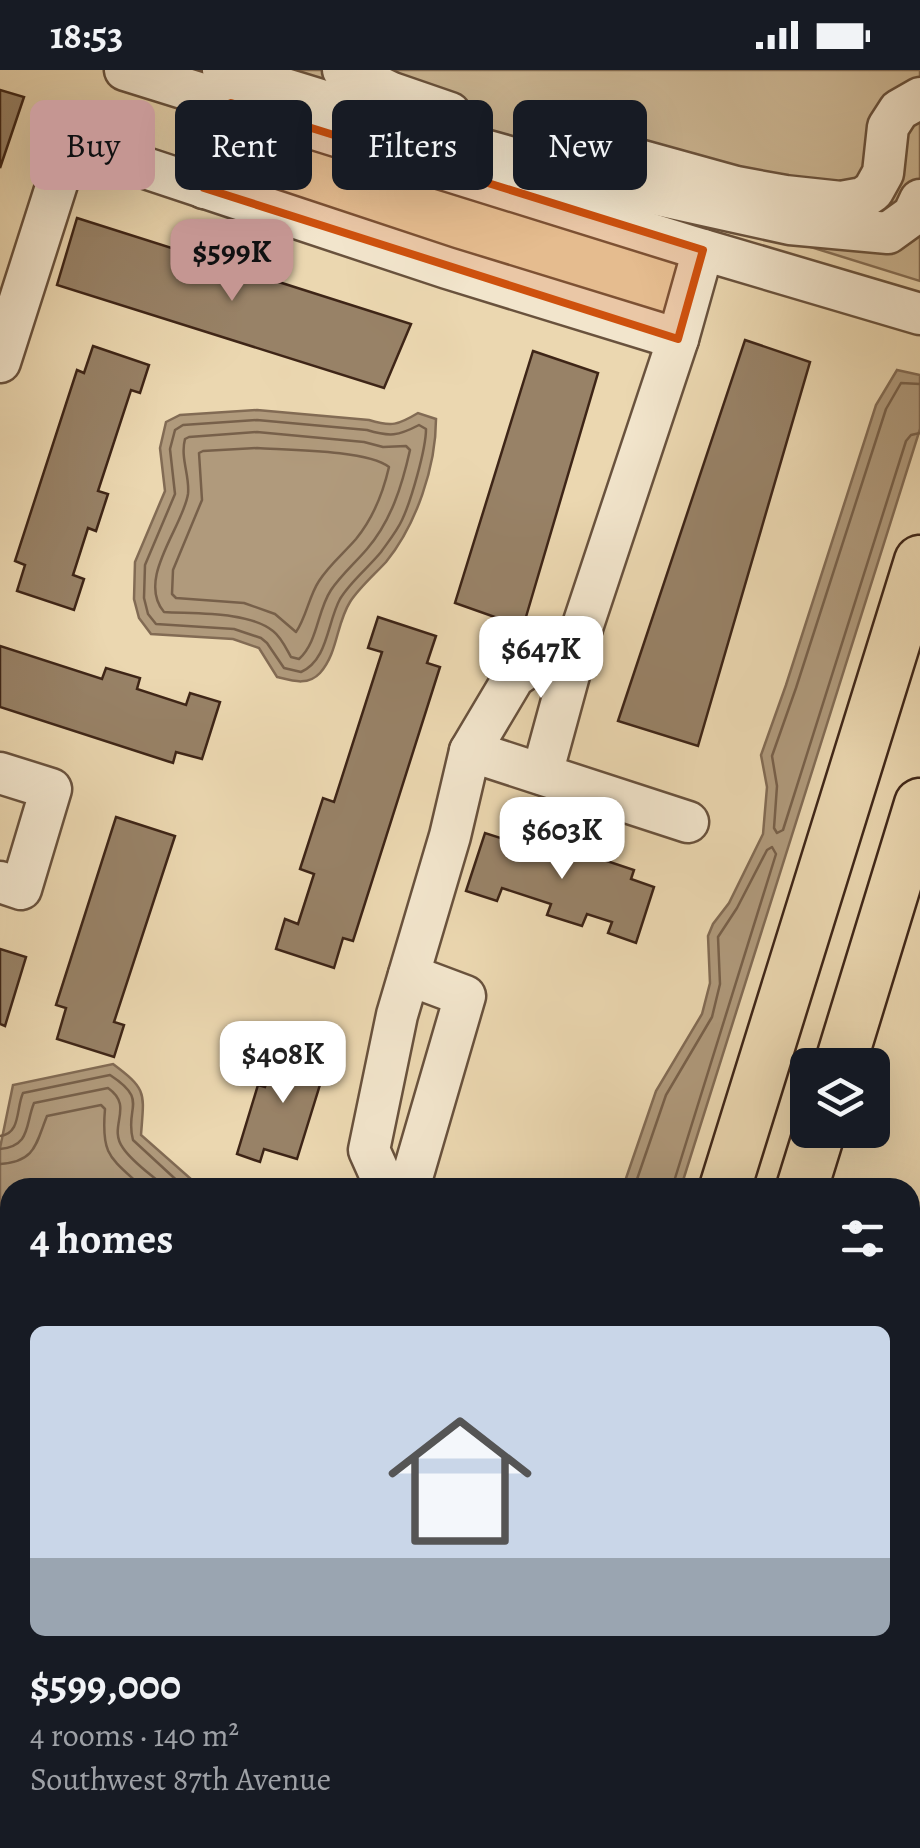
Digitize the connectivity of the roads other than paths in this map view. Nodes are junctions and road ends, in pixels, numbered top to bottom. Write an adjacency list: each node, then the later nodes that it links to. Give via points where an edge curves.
1 (125, 70): 3 (street)
2 (343, 70): 4 (street, via 562,151 636,159 736,187 841,202 874,191 883,173 888,126)
3 (227, 86): 5 (street); 10 (street, via 790,224 888,233 913,215)
4 (920, 98)
5 (249, 100)
6 (312, 128): 12 (street)
7 (175, 178): 15 (street, via 70,143)
8 (210, 190): 11 (street)
9 (252, 190): 11 (street)
10 (920, 200)
11 (248, 202): 14 (street)
12 (702, 250): 13 (street); 14 (street)
13 (920, 314)
14 (678, 339): 17 (street)
15 (0, 362)
16 (920, 561): 29 (main road)
17 (581, 631): 18 (street, via 514,677); 20 (street)
18 (470, 751): 20 (street); 24 (street)
19 (0, 773): 23 (street, via 51,789 21,889)
20 (542, 774): 22 (street)
21 (920, 804): 25 (main road)
22 (688, 822)
23 (0, 882)
24 (409, 975): 27 (street, via 368,1150); 28 (street, via 465,996)
25 (845, 1048)
26 (814, 1148): 30 (main road)
27 (381, 1178)
28 (412, 1178)
29 (728, 1178)
30 (805, 1178)

